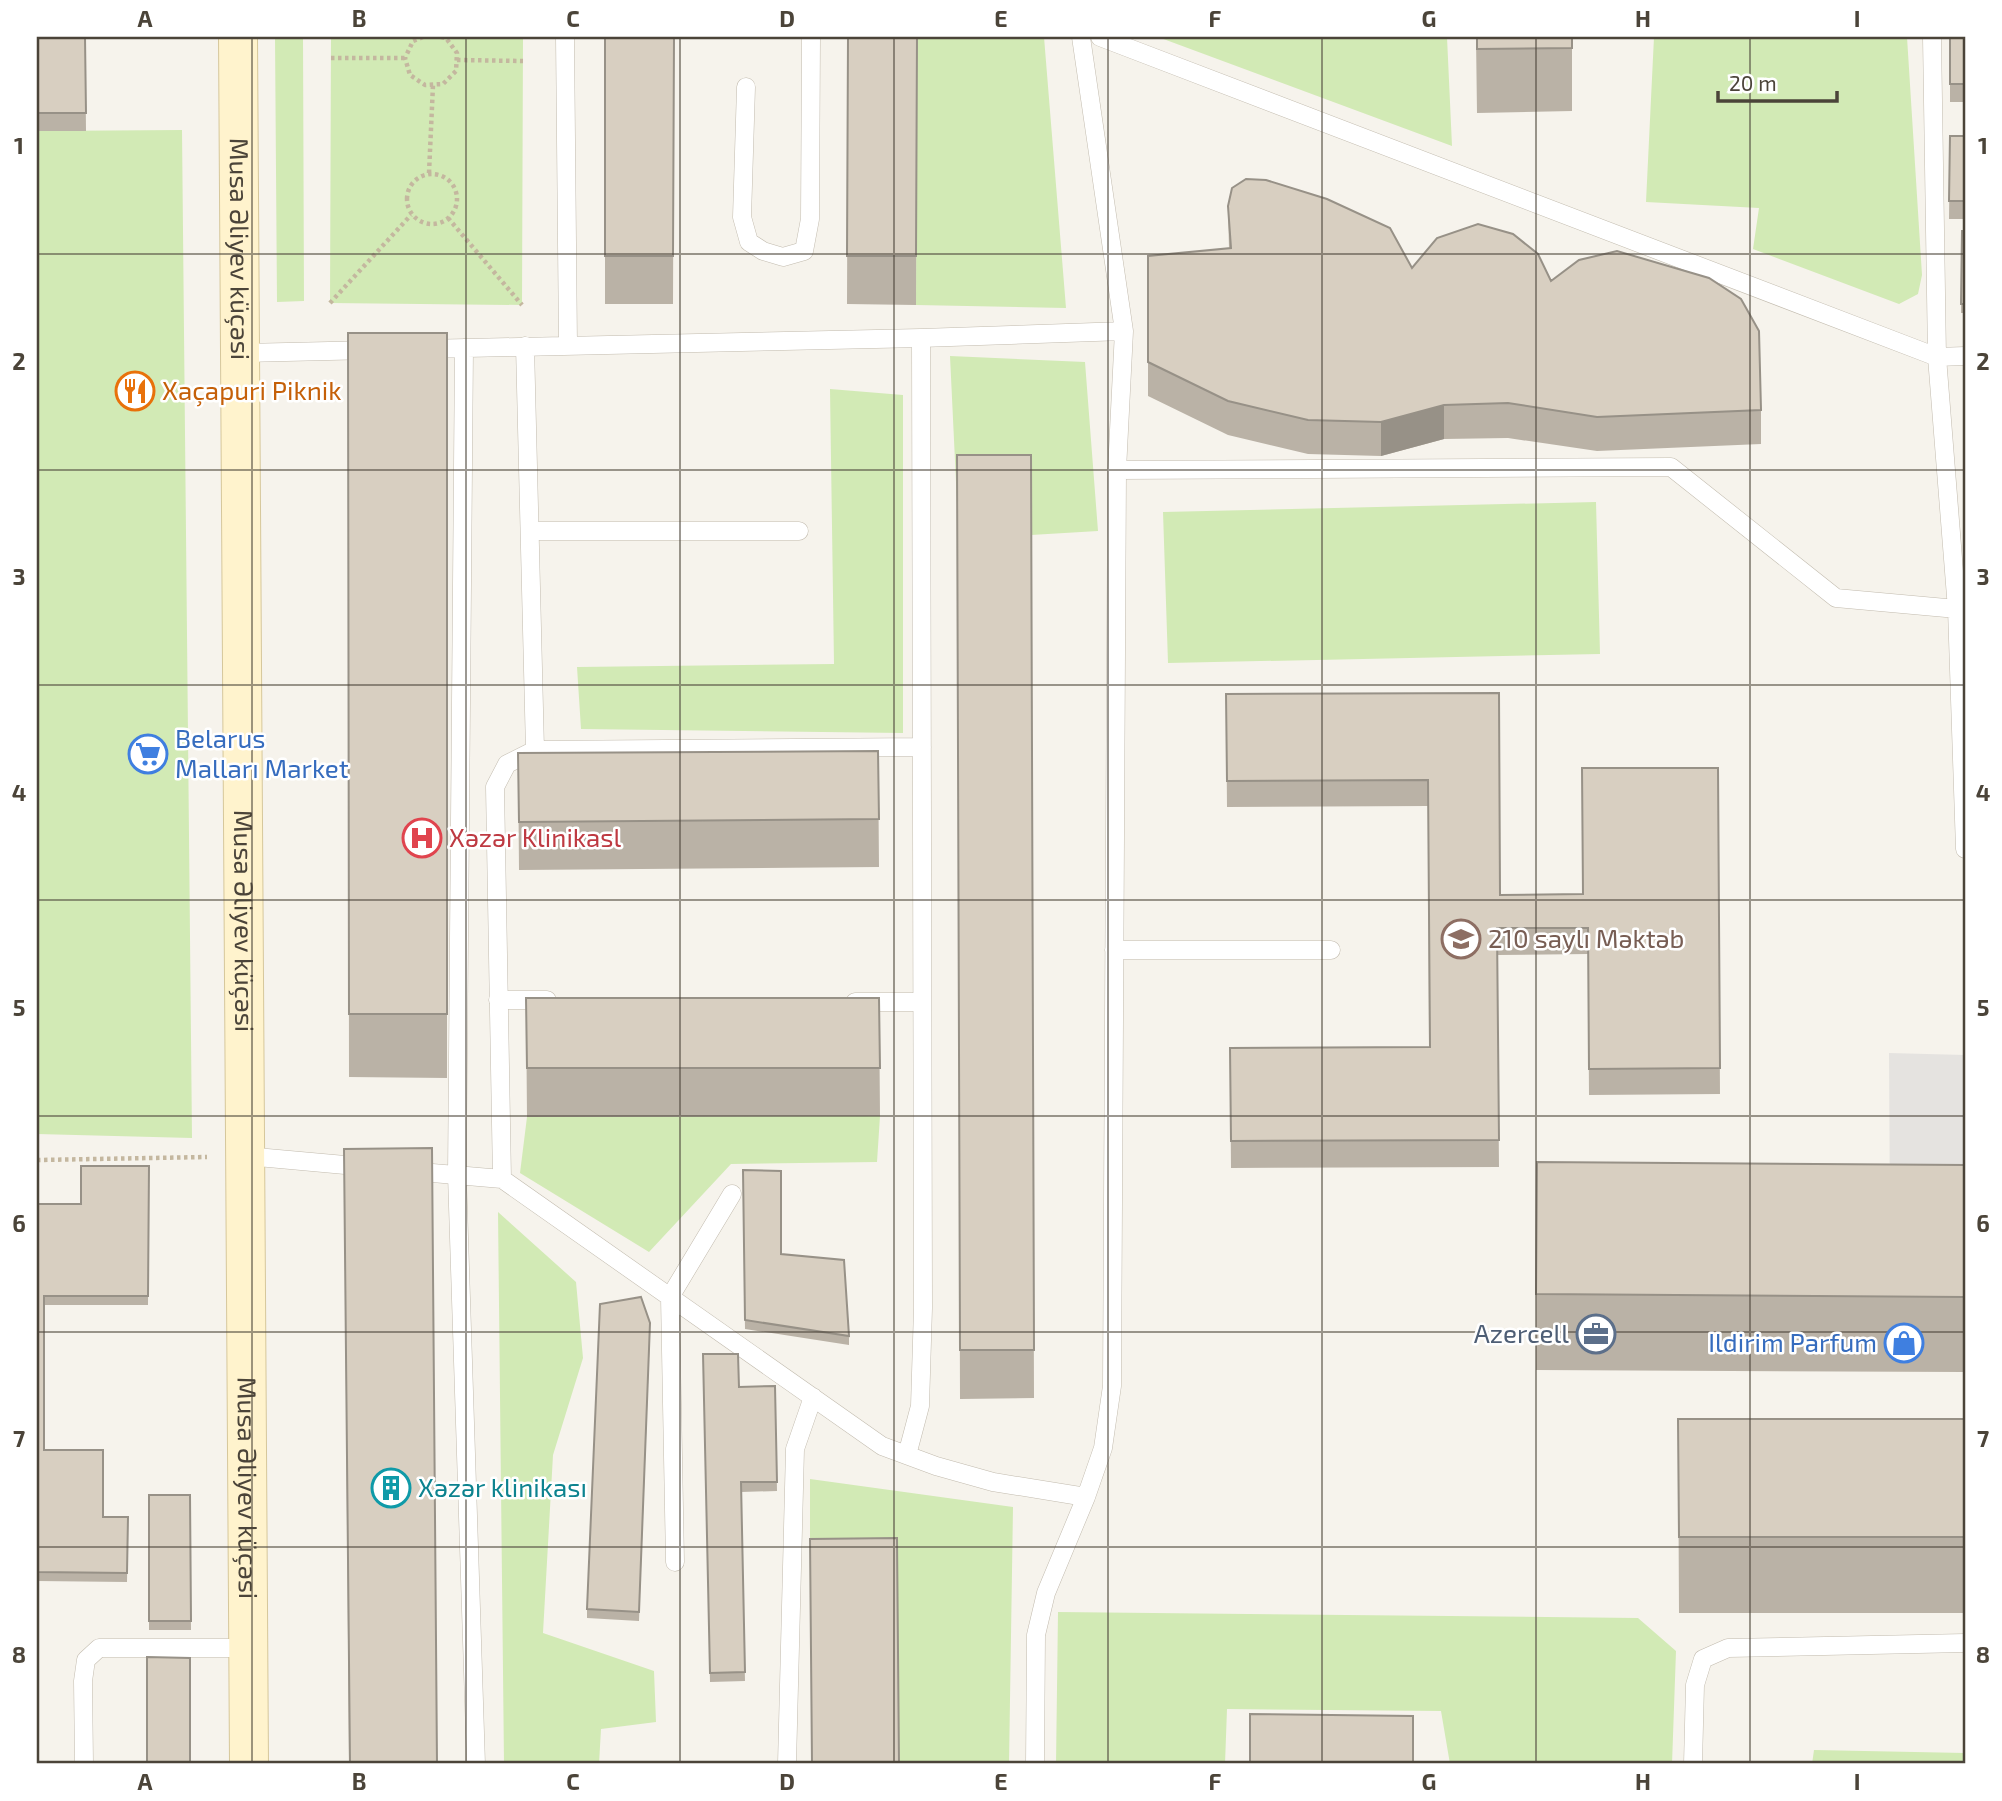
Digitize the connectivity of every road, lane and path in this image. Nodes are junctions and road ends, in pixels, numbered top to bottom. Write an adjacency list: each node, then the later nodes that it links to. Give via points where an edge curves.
1 (238, 37): 27 (street, Musa Əliyev küçəsi)
2 (423, 37): 10 (path, via 413,41)
3 (440, 37): 11 (path, via 457,52)
4 (565, 37): 23 (lane)
5 (811, 37): 14 (lane, via 810,219 804,251 783,257 749,242 743,217)
6 (1081, 37): 20 (lane)
7 (1100, 37): 28 (lane)
8 (1932, 37): 28 (lane)
9 (331, 58): 10 (path)
10 (405, 58): 13 (path, via 410,75)
11 (457, 60): 12 (path); 13 (path, via 456,71 443,84)
12 (523, 61)
13 (433, 85): 15 (path)
14 (746, 87)
15 (429, 173): 16 (path, via 413,181 405,197); 17 (path, via 447,177 457,192 456,210)
16 (411, 215): 17 (path, via 426,225); 18 (path)
17 (449, 218): 19 (path)
18 (330, 303)
19 (522, 304)
20 (1124, 331): 21 (lane); 30 (lane)
21 (921, 338): 23 (lane); 34 (lane)
22 (525, 346): 23 (lane); 24 (lane); 31 (lane)
23 (568, 346)
24 (464, 348): 25 (lane); 45 (lane)
25 (411, 349)
26 (384, 350): 27 (lane)
27 (239, 353): 43 (street, Musa Əliyev küçəsi)
28 (1937, 356): 29 (lane); 33 (lane)
29 (1965, 356)
30 (1117, 470): 33 (lane, via 1671,467 1836,598); 37 (lane)
31 (530, 531): 32 (lane); 35 (lane)
32 (799, 531)
33 (1957, 609): 36 (lane)
34 (922, 747): 35 (lane); 42 (lane)
35 (535, 750): 39 (lane, via 507,764 495,787)
36 (1965, 849)
37 (1114, 950): 38 (lane); 51 (lane, via 1112,1386 1103,1448)
38 (1331, 950)
39 (498, 1000): 40 (lane); 46 (lane)
40 (567, 1000)
41 (840, 1002): 42 (lane)
42 (922, 1002): 50 (lane, via 920,1406)
43 (245, 1156): 44 (path); 45 (lane); 54 (street, Musa Əliyev küçəsi)
44 (37, 1160)
45 (457, 1175): 46 (lane); 57 (lane)
46 (502, 1179): 48 (lane)
47 (732, 1194): 48 (lane)
48 (670, 1297): 49 (lane); 52 (lane)
49 (813, 1397): 50 (lane, via 882,1446); 58 (lane, via 794,1449)
50 (907, 1455): 51 (lane, via 993,1482)
51 (1086, 1497): 59 (lane, via 1046,1593 1036,1635)
52 (676, 1562)
53 (1965, 1643): 60 (lane, via 1728,1648 1703,1659 1695,1685)
54 (249, 1648): 55 (lane, via 99,1648 86,1660 83,1681); 56 (street, Musa Əliyev küçəsi)
55 (84, 1764)
56 (250, 1764)
57 (476, 1764)
58 (788, 1764)
59 (1035, 1764)
60 (1693, 1764)

